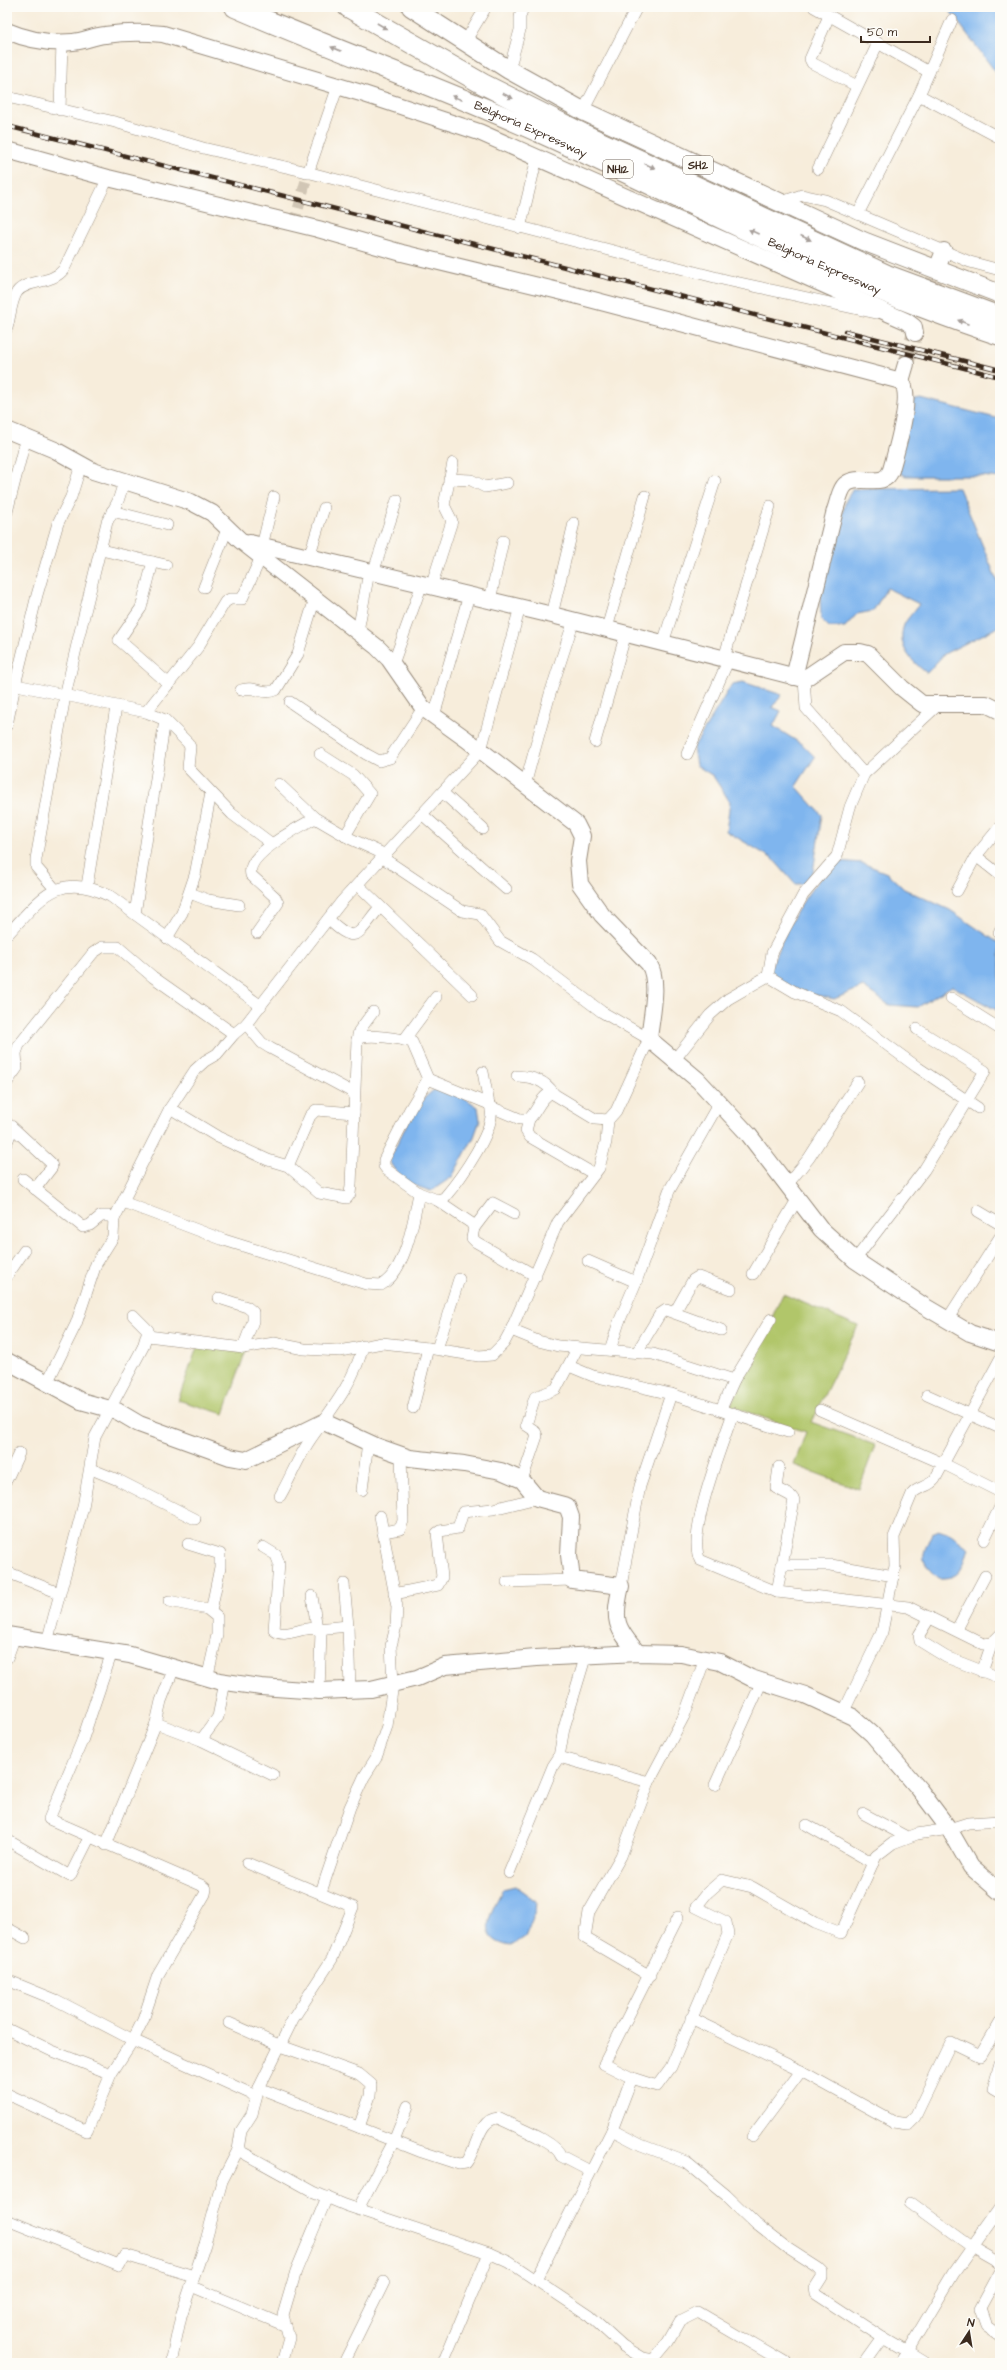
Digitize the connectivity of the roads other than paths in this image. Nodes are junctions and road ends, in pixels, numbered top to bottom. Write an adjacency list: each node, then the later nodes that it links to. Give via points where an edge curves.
1 (235, 7): 37 (highway, Belghoria Expressway / NH12, one-way to 1, via 857,280 538,132)
2 (348, 7): 34 (highway, Belghoria Expressway / NH12, one-way to 34, via 483,84 590,138 887,275)
3 (411, 7): 12 (main road, SH2)
4 (486, 7): 12 (street)
5 (523, 7): 14 (street, via 520,30)
6 (637, 7): 21 (street)
7 (814, 7): 8 (street)
8 (829, 16): 13 (street); 17 (street, via 810,59 812,63)
9 (952, 20): 15 (street)
10 (7, 31): 11 (street, via 24,38)
11 (62, 42): 16 (street, via 141,32 164,34); 20 (street)
12 (465, 42): 14 (main road, SH2)
13 (878, 43): 15 (street); 17 (street)
14 (509, 70): 21 (main road, SH2)
15 (929, 72): 18 (street)
16 (338, 86): 24 (street, via 479,132); 26 (street)
17 (857, 86): 25 (street)
18 (919, 95): 22 (street); 29 (street)
19 (7, 97): 20 (street)
20 (60, 110): 26 (street)
21 (583, 110): 28 (main road, SH2)
22 (1000, 138)
23 (7, 150): 27 (street)
24 (536, 158): 30 (street); 35 (street)
25 (818, 169)
26 (308, 173): 30 (street)
27 (108, 178): 36 (street, via 64,269 56,277 20,290 15,298); 39 (street, via 318,229 402,253 571,294)
28 (778, 203): 29 (street, via 802,195 825,200); 32 (main road, SH2, via 884,250)
29 (858, 214): 31 (street, via 942,256)
30 (520, 228): 35 (street, via 726,280)
31 (1000, 270)
32 (1000, 294)
33 (920, 317): 35 (street, via 915,333 912,324)
34 (1000, 317)
35 (899, 319)
36 (7, 328)
37 (1000, 335)
38 (906, 364): 39 (street)
39 (901, 381): 79 (street, via 907,391 906,406 892,470 887,478 882,480 852,481 842,489 833,517)
40 (7, 430): 41 (street)
41 (26, 437): 43 (street); 54 (street)
42 (454, 463): 44 (street)
43 (81, 465): 46 (street); 80 (street, via 71,497 58,523)
44 (450, 479): 47 (street, via 475,481 485,487); 65 (street, via 444,505 452,521)
45 (715, 481): 76 (street)
46 (124, 482): 53 (street); 57 (street, via 201,507)
47 (507, 483)
48 (645, 496): 73 (street)
49 (274, 497): 60 (street)
50 (397, 500): 64 (street)
51 (770, 506): 77 (street)
52 (324, 508): 61 (street)
53 (112, 511): 56 (street); 59 (street)
54 (7, 512)
55 (574, 523): 71 (street)
56 (166, 525)
57 (228, 527): 60 (street, via 241,541); 66 (street)
58 (503, 542): 69 (street)
59 (101, 550): 62 (street); 83 (street)
60 (262, 551): 61 (street); 68 (street); 81 (street, via 242,599 230,599 225,602 198,647)
61 (309, 557): 64 (street)
62 (153, 562): 63 (street); 81 (street, via 141,608 120,640)
63 (166, 565)
64 (371, 572): 65 (street); 74 (street)
65 (427, 585): 67 (street); 78 (street)
66 (204, 587)
67 (469, 595): 69 (street); 89 (street)
68 (315, 598): 74 (street); 82 (street, via 298,654 276,690 267,692 252,687)
69 (490, 600): 70 (street)
70 (520, 607): 71 (street); 93 (street)
71 (552, 615): 72 (street)
72 (574, 620): 73 (street); 98 (street)
73 (607, 628): 75 (street)
74 (358, 631): 78 (street)
75 (626, 633): 76 (street); 92 (street)
76 (663, 644): 77 (street)
77 (727, 659): 79 (street); 95 (street)
78 (393, 664): 89 (street)
79 (799, 678): 85 (street, via 844,652 860,652 868,654 922,704); 96 (street, via 806,708)
80 (11, 684): 83 (street); 91 (street)
81 (169, 684): 88 (street)
82 (241, 690)
83 (65, 696): 86 (street); 112 (street, via 36,859 36,867)
84 (290, 702): 89 (street, via 379,761 390,758)
85 (938, 705): 87 (street, via 986,704); 96 (street)
86 (116, 706): 88 (street); 111 (street)
87 (1000, 711)
88 (146, 712): 90 (street)
89 (428, 712): 93 (street)
90 (166, 720): 99 (street, via 188,743 188,768); 118 (street)
91 (7, 726)
92 (595, 742)
93 (481, 750): 98 (street); 100 (street)
94 (320, 754): 105 (street, via 358,780 370,794)
95 (687, 754)
96 (864, 774): 123 (street, via 850,807 837,856 803,895 772,953)
97 (279, 784): 102 (street)
98 (525, 785): 133 (street, via 576,824 582,836 578,861 580,884 602,915 649,964 653,972 655,982)
99 (211, 793): 106 (street, via 232,814); 115 (street, via 196,875)
100 (443, 793): 101 (street); 103 (street)
101 (423, 815): 107 (street); 113 (street)
102 (315, 818): 105 (street); 106 (street)
103 (483, 829)
104 (998, 829): 108 (street)
105 (345, 836): 107 (street)
106 (272, 844): 120 (street, via 251,870 251,876 275,897 278,903)
107 (385, 856): 110 (street); 133 (street, via 462,911 480,914 500,941 532,958 602,1012)
108 (976, 856): 109 (street); 114 (street)
109 (1000, 875)
110 (358, 885): 117 (street); 119 (street)
111 (87, 886): 112 (street); 118 (street, via 110,896)
112 (55, 889): 121 (street)
113 (506, 889)
114 (958, 890)
115 (190, 893): 116 (street, via 208,900); 122 (street)
116 (239, 905)
117 (380, 907): 119 (street, via 354,935 344,933); 124 (street)
118 (135, 914): 122 (street)
119 (328, 919): 127 (street)
120 (257, 933)
121 (7, 935)
122 (167, 938): 127 (street)
123 (768, 976): 136 (street, via 728,999 710,1015); 144 (street, via 795,992 841,1011)
124 (472, 995)
125 (436, 997): 135 (street)
126 (951, 998): 131 (street)
127 (261, 1006): 129 (street)
128 (373, 1012): 134 (street, via 359,1031)
129 (246, 1024): 132 (street); 142 (street, via 262,1043)
130 (917, 1029): 144 (street, via 985,1071)
131 (1000, 1029)
132 (234, 1034): 140 (street, via 153,977 118,947 102,946 93,953 19,1045 16,1053 17,1068); 147 (street, via 217,1054 195,1070)
133 (649, 1039): 136 (street); 151 (street, via 616,1112)
134 (357, 1040): 135 (street, via 363,1036); 142 (street)
135 (404, 1040): 139 (street, via 414,1043)
136 (675, 1060): 145 (street)
137 (483, 1072): 146 (street)
138 (517, 1076): 143 (street, via 532,1077 547,1085)
139 (428, 1079): 146 (street); 159 (street, via 384,1160 387,1170)
140 (7, 1082)
141 (858, 1082): 157 (street, via 829,1129)
142 (354, 1093): 149 (street)
143 (554, 1094): 150 (street, via 545,1096 536,1113); 151 (street, via 595,1119)
144 (967, 1100): 148 (street); 170 (street, via 924,1170)
145 (719, 1104): 157 (street, via 749,1135); 176 (street, via 669,1191)
146 (490, 1106): 150 (street, via 520,1119); 161 (street, via 492,1113 488,1129 474,1157 444,1198)
147 (170, 1108): 154 (street, via 218,1137 268,1160); 162 (street)
148 (978, 1108)
149 (354, 1113): 154 (street, via 316,1110 310,1116); 154 (street, via 351,1185 347,1198 314,1190)
150 (529, 1119): 155 (street, via 526,1131 530,1137)
151 (608, 1120): 155 (street, via 602,1158)
152 (9, 1124): 153 (street, via 11,1134); 158 (street, via 51,1163 52,1167)
153 (7, 1142)
154 (288, 1166)
155 (594, 1174): 174 (street, via 558,1222)
156 (23, 1179): 158 (street)
157 (787, 1185): 160 (street)
158 (35, 1188): 165 (street, via 83,1227 90,1225 100,1216)
159 (419, 1193): 161 (street); 162 (street, via 407,1246 386,1283 375,1286 224,1240)
160 (798, 1198): 170 (street, via 821,1229); 172 (street)
161 (438, 1200): 167 (street, via 471,1223)
162 (123, 1202): 165 (street)
163 (978, 1210): 166 (street)
164 (514, 1214): 167 (street, via 493,1203)
165 (114, 1219): 197 (street, via 113,1237 96,1264 76,1324)
166 (1000, 1224)
167 (474, 1228): 174 (street, via 472,1238 476,1242)
168 (1000, 1237): 182 (street)
169 (24, 1251): 173 (street)
170 (855, 1260): 182 (street)
171 (588, 1261): 176 (street)
172 (753, 1274)
173 (7, 1276)
174 (536, 1276): 183 (street)
175 (459, 1279): 189 (street)
176 (636, 1282): 191 (street)
177 (731, 1289): 179 (street, via 706,1278 695,1278)
178 (219, 1298): 188 (street, via 247,1306 253,1312 253,1321)
179 (675, 1312): 184 (street); 192 (street, via 666,1310 660,1314)
180 (132, 1315): 185 (street, via 148,1330)
181 (771, 1319): 196 (street)
182 (948, 1320): 186 (street, via 970,1333)
183 (511, 1330): 189 (street, via 497,1351 487,1357); 190 (street, via 538,1341)
184 (721, 1330)
185 (148, 1336): 188 (street); 201 (street)
186 (1000, 1343)
187 (363, 1346): 188 (street, via 340,1351 322,1351 274,1343); 189 (street, via 382,1344); 206 (street, via 351,1376)
188 (243, 1348)
189 (433, 1348): 200 (street)
190 (577, 1349): 191 (street); 195 (street)
191 (610, 1350): 192 (street)
192 (637, 1352): 196 (street, via 676,1360)
193 (1000, 1359): 205 (street)
194 (7, 1361): 197 (street)
195 (569, 1366): 198 (street, via 607,1380); 216 (street, via 556,1389 535,1397 532,1402 526,1425 535,1431 537,1436)
196 (734, 1380): 202 (street)
197 (47, 1383): 201 (street, via 81,1401)
198 (671, 1394): 202 (street); 235 (street, via 640,1486)
199 (926, 1395): 205 (street)
200 (413, 1408)
201 (109, 1410): 206 (street, via 117,1411 139,1424 230,1457 246,1460); 214 (street, via 95,1437)
202 (721, 1410): 204 (street)
203 (820, 1410): 212 (street)
204 (733, 1413): 208 (street); 236 (street, via 703,1503 697,1554 707,1565)
205 (972, 1414): 207 (street); 212 (street)
206 (324, 1422): 209 (street); 219 (street, via 309,1442)
207 (1000, 1428)
208 (788, 1432)
209 (368, 1442): 211 (street); 217 (street)
210 (19, 1453): 215 (street)
211 (401, 1455): 216 (street, via 501,1472); 224 (street, via 403,1521 400,1529)
212 (944, 1464): 218 (street); 230 (street, via 932,1483 915,1490 912,1494 894,1537)
213 (779, 1467): 228 (street, via 776,1488 794,1500)
214 (90, 1469): 223 (street, via 118,1480); 237 (street, via 83,1507)
215 (7, 1479)
216 (522, 1480): 220 (street)
217 (362, 1490)
218 (1000, 1492)
219 (280, 1496)
220 (537, 1498): 232 (street, via 567,1506 571,1517 569,1555); 238 (street, via 492,1509 463,1512 458,1528 436,1533 442,1577 438,1585)
221 (1000, 1507): 225 (street)
222 (380, 1516): 224 (street)
223 (195, 1519)
224 (383, 1532): 238 (street)
225 (984, 1540)
226 (188, 1544): 242 (street, via 220,1554 220,1567)
227 (263, 1547): 245 (street, via 276,1555 279,1563 274,1630 284,1633)
228 (782, 1565): 230 (street, via 831,1565); 236 (street)
229 (7, 1572): 237 (street)
230 (894, 1576): 241 (street)
231 (985, 1576): 246 (street)
232 (572, 1580): 233 (street); 235 (street)
233 (507, 1582)
234 (344, 1584): 244 (street)
235 (621, 1586): 252 (street, via 616,1623 625,1639)
236 (777, 1592): 241 (street)
237 (59, 1593): 249 (street)
238 (394, 1594): 262 (street, via 397,1617 390,1651)
239 (312, 1596): 245 (street)
240 (169, 1601): 242 (street)
241 (889, 1605): 243 (street, via 908,1608); 265 (street, via 875,1650)
242 (211, 1610): 259 (street, via 217,1617 218,1624)
243 (930, 1617): 246 (street); 257 (street, via 919,1635 920,1641)
244 (348, 1626): 245 (street); 263 (street)
245 (316, 1629): 264 (street, via 321,1632 322,1639)
246 (957, 1629): 250 (street, via 983,1644)
247 (1000, 1635): 250 (street)
248 (11, 1636): 249 (street); 254 (street)
249 (47, 1642): 251 (street)
250 (992, 1643): 257 (street)
251 (112, 1652): 256 (street); 277 (street, via 82,1741 49,1819)
252 (638, 1653): 253 (street); 255 (street, via 681,1654)
253 (586, 1655): 262 (street, via 445,1666); 268 (street, via 564,1728)
254 (7, 1658)
255 (705, 1659): 260 (street, via 720,1662); 270 (street, via 684,1716)
256 (174, 1668): 259 (street); 266 (street)
257 (982, 1672): 258 (street)
258 (1000, 1678)
259 (208, 1679): 261 (street)
260 (762, 1681): 265 (street); 271 (street)
261 (225, 1682): 264 (street, via 261,1688); 267 (street, via 218,1717)
262 (393, 1684): 263 (street); 283 (street, via 384,1740 350,1807)
263 (350, 1690): 264 (street)
264 (319, 1691)
265 (844, 1711): 275 (street, via 872,1734 920,1790)
266 (156, 1723): 267 (street); 279 (street)
267 (201, 1740): 269 (street)
268 (559, 1757): 270 (street); 282 (street)
269 (273, 1775)
270 (649, 1782): 288 (street, via 621,1856 588,1912 585,1938)
271 (715, 1785)
272 (864, 1814): 276 (street)
273 (1000, 1821): 275 (street, via 968,1823)
274 (807, 1824): 281 (street)
275 (949, 1829): 276 (street); 284 (street, via 971,1867)
276 (907, 1837): 281 (street, via 893,1843 876,1856)
277 (89, 1838): 278 (street, via 70,1876); 279 (street)
278 (8, 1843)
279 (106, 1845): 294 (street, via 206,1889 158,1975)
280 (248, 1863): 283 (street)
281 (873, 1863): 290 (street, via 842,1933 815,1923 752,1887 722,1880 696,1907 726,1922 728,1934)
282 (509, 1873)
283 (321, 1892): 295 (street, via 353,1907 332,1959 293,2019)
284 (1000, 1892)
285 (678, 1917): 288 (street)
286 (7, 1928): 287 (street)
287 (25, 1938)
288 (650, 1976): 299 (street, via 604,2064)
289 (7, 1980): 294 (street, via 56,2000)
290 (692, 2018): 297 (street); 299 (street, via 670,2067 657,2086)
291 (1000, 2022): 297 (street, via 980,2056 951,2042 915,2117 908,2124 894,2122)
292 (229, 2024): 295 (street)
293 (7, 2029): 298 (street, via 50,2050)
294 (133, 2040): 298 (street); 300 (street)
295 (281, 2046): 300 (street); 304 (street, via 359,2074 371,2084 370,2096)
296 (1000, 2064): 301 (street, via 992,2089)
297 (801, 2071): 306 (street)
298 (111, 2074): 302 (street, via 87,2131)
299 (632, 2078): 305 (street)
300 (257, 2092): 304 (street); 308 (street, via 252,2114 241,2131)
301 (1000, 2093)
302 (7, 2094)
303 (408, 2106): 307 (street)
304 (359, 2127): 307 (street)
305 (612, 2130): 309 (street); 324 (street, via 641,2145 675,2157 698,2171 756,2224 822,2272 822,2277 815,2288 816,2294)
306 (752, 2137)
307 (394, 2141): 309 (street, via 458,2164 466,2163 471,2157 485,2122 498,2118 544,2140 560,2152 561,2156); 313 (street)
308 (238, 2150): 310 (street); 320 (street, via 222,2181)
309 (590, 2172): 319 (street)
310 (327, 2197): 313 (street); 322 (street, via 296,2271 283,2315)
311 (910, 2202): 315 (street)
312 (1000, 2208): 315 (street)
313 (358, 2209): 316 (street)
314 (7, 2220): 320 (street, via 119,2265 125,2255)
315 (972, 2247): 317 (street); 325 (street)
316 (489, 2253): 319 (street, via 509,2262); 330 (street)
317 (1000, 2264)
318 (1000, 2272): 323 (street, via 980,2309 986,2326)
319 (536, 2280): 326 (street, via 590,2316 623,2346)
320 (193, 2281): 322 (street); 327 (street, via 181,2316)
321 (384, 2282): 329 (street)
322 (286, 2326): 328 (street, via 289,2338)
323 (1000, 2336)
324 (883, 2338): 325 (street); 332 (street)
325 (907, 2352): 333 (street); 334 (street)
326 (653, 2361): 331 (street, via 680,2321 698,2312)
327 (171, 2363)
328 (282, 2363)
329 (344, 2363)
330 (443, 2363)
331 (785, 2363)
332 (866, 2363)
333 (900, 2363)
334 (925, 2363)

